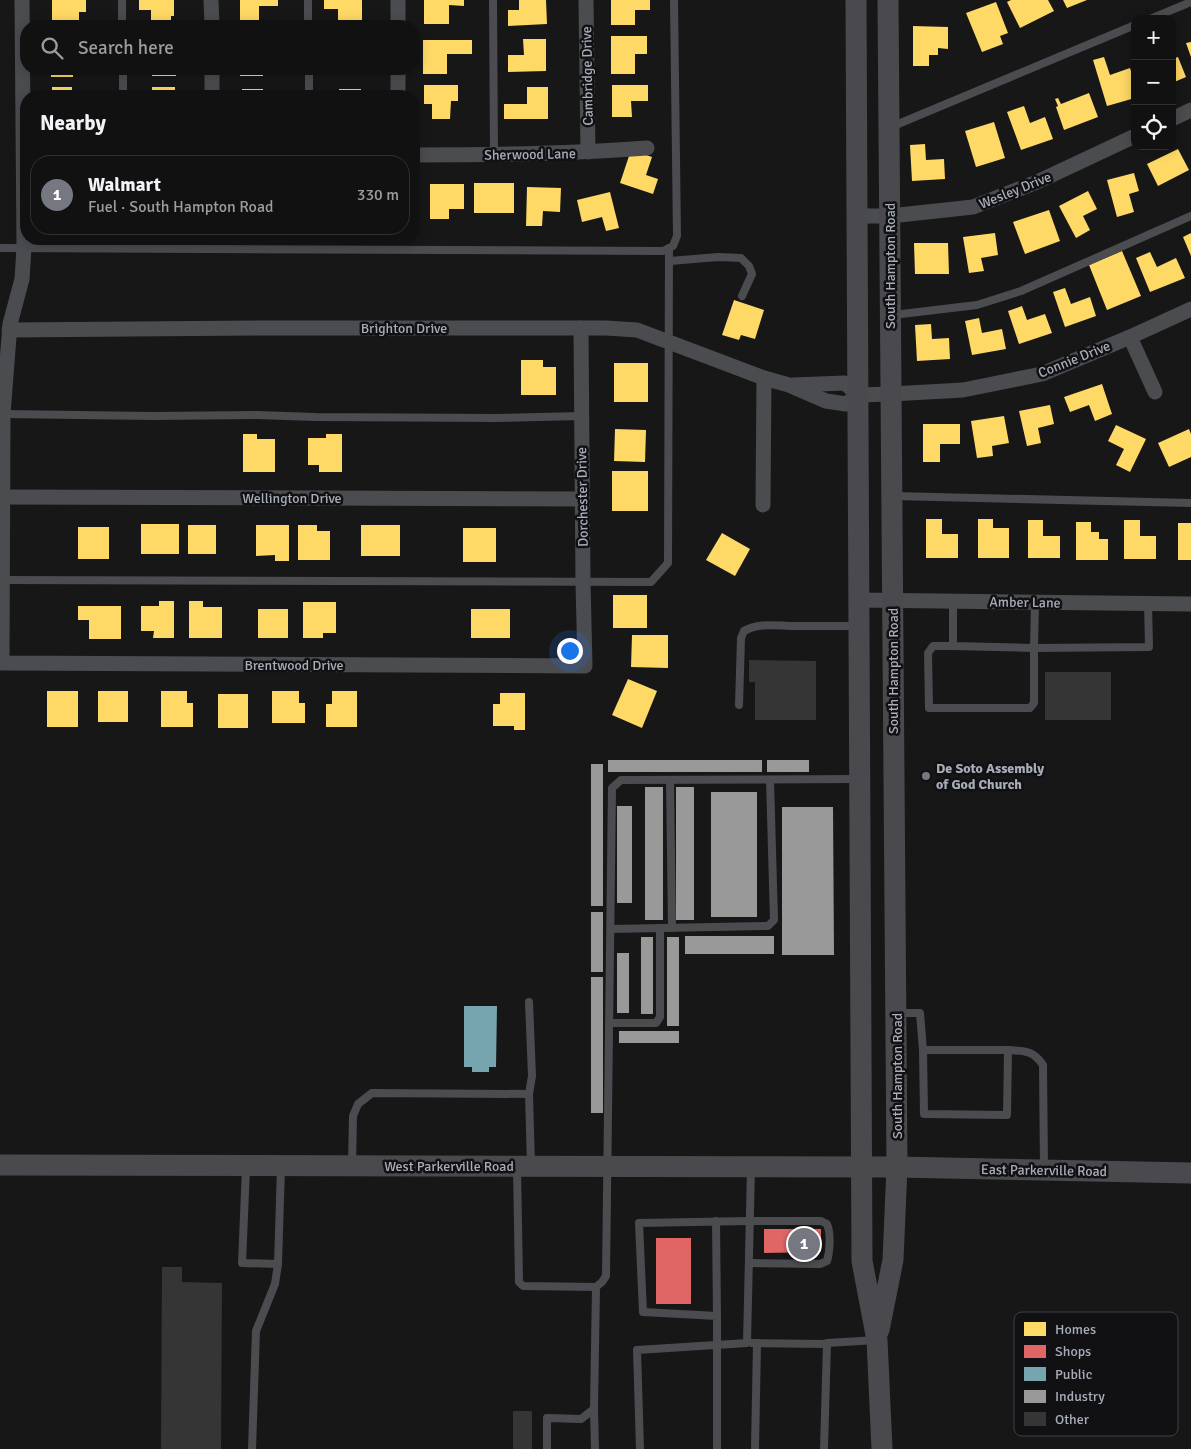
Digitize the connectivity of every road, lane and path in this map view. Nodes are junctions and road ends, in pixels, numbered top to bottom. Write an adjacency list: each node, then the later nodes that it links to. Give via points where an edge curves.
1 (22, 0): 14 (street)
2 (122, 0): 15 (lane)
3 (212, 0): 16 (street)
4 (308, 0): 17 (lane)
5 (398, 0): 18 (street)
6 (493, 0): 37 (lane)
7 (586, 0): 35 (street, Cambridge Drive)
8 (674, 0): 44 (lane, via 677,236)
9 (856, 0): 10 (street); 38 (main road, South Hampton Road)
10 (860, 0)
11 (888, 0): 32 (main road, South Hampton Road)
12 (1191, 2): 13 (lane)
13 (1160, 15)
14 (22, 20)
15 (122, 20)
16 (212, 20)
17 (308, 20)
18 (398, 20)
19 (1131, 27): 32 (lane)
20 (23, 75): 25 (street)
21 (123, 75): 26 (lane)
22 (212, 75): 27 (street)
23 (309, 75): 28 (lane)
24 (398, 75): 29 (street)
25 (24, 90)
26 (123, 90)
27 (212, 90)
28 (309, 90)
29 (398, 90)
30 (1191, 110): 31 (street)
31 (1176, 117)
32 (889, 128): 39 (main road, South Hampton Road)
33 (1131, 138): 39 (street, Wesley Drive, via 1037,182 973,207)
34 (647, 148): 35 (street, Sherwood Lane)
35 (588, 152): 37 (street, Sherwood Lane)
36 (420, 155): 37 (street, Sherwood Lane)
37 (494, 155)
38 (857, 216): 39 (street, Wesley Drive); 56 (main road, South Hampton Road)
39 (890, 216): 48 (main road, South Hampton Road)
40 (1191, 216): 48 (lane, via 1021,291 977,305)
41 (24, 245): 43 (street)
42 (0, 248): 43 (lane)
43 (24, 248): 44 (lane, via 663,251); 50 (street, via 22,279)
44 (669, 248): 45 (lane)
45 (670, 261): 46 (lane, via 741,258 750,266 752,274); 52 (lane)
46 (742, 296)
47 (1191, 309): 51 (street, Connie Drive)
48 (891, 315): 55 (main road, South Hampton Road)
49 (582, 328): 50 (street, Brighton Drive); 52 (street, Brighton Drive, via 637,330); 58 (street, Dorchester Drive)
50 (9, 330): 57 (street)
51 (1130, 337): 54 (street); 55 (street, Connie Drive, via 1042,374 963,390)
52 (668, 342): 53 (street, Brighton Drive); 66 (lane, via 668,563 651,582)
53 (764, 378): 56 (street, Brighton Drive, via 826,401 846,404); 64 (street)
54 (1155, 392)
55 (891, 394): 56 (street, Connie Drive); 60 (main road, South Hampton Road)
56 (858, 395): 67 (main road, South Hampton Road)
57 (3, 414): 58 (lane); 59 (street)
58 (581, 416): 62 (street, Dorchester Drive)
59 (1, 431): 61 (street)
60 (892, 496): 63 (lane); 68 (main road, South Hampton Road)
61 (3, 497): 62 (street, Wellington Drive); 65 (street)
62 (582, 499): 66 (street, Dorchester Drive)
63 (1191, 503)
64 (763, 505)
65 (3, 580): 66 (lane); 76 (street, Brentwood Drive, via 2,663)
66 (583, 582): 76 (street, Dorchester Drive)
67 (859, 600): 68 (street, Amber Lane); 73 (main road, South Hampton Road)
68 (893, 600): 69 (street, Amber Lane); 85 (main road, South Hampton Road)
69 (953, 601): 70 (street, Amber Lane); 74 (lane)
70 (1034, 602): 71 (street, Amber Lane); 75 (lane)
71 (1148, 603): 72 (street, Amber Lane); 75 (lane, via 1149,647)
72 (1191, 604)
73 (859, 626): 77 (lane, via 770,625 744,631 741,638); 78 (main road, South Hampton Road)
74 (953, 646): 75 (lane); 75 (lane, via 933,646 928,653 929,708 1030,708 1034,703)
75 (1034, 648)
76 (585, 666)
77 (739, 705)
78 (860, 779): 80 (lane); 97 (main road, South Hampton Road)
79 (670, 780): 80 (lane); 82 (lane); 83 (lane, via 621,780 612,788)
80 (770, 780): 82 (lane, via 774,920 768,926)
81 (660, 928): 82 (lane); 83 (lane); 86 (lane, via 660,1017 656,1023)
82 (672, 928)
83 (610, 929): 86 (lane)
84 (530, 1002): 89 (lane)
85 (896, 1013): 87 (lane, via 920,1013); 98 (main road, South Hampton Road)
86 (609, 1023): 95 (lane)
87 (923, 1050): 88 (lane); 88 (lane, via 924,1114 1007,1115)
88 (1008, 1050): 99 (lane, via 1027,1051 1038,1057 1043,1065)
89 (530, 1094): 93 (lane, via 372,1092 358,1104 352,1116); 94 (lane)
90 (0, 1165): 91 (main road, West Parkerville Road)
91 (246, 1166): 92 (main road, West Parkerville Road); 104 (lane, via 242,1263)
92 (281, 1166): 93 (main road, West Parkerville Road); 104 (lane)
93 (352, 1166): 94 (main road, West Parkerville Road)
94 (524, 1166): 95 (main road, West Parkerville Road); 105 (lane, via 519,1282 523,1286)
95 (607, 1166): 96 (main road, West Parkerville Road); 105 (lane, via 606,1276)
96 (751, 1167): 97 (main road, West Parkerville Road); 102 (lane)
97 (862, 1167): 98 (main road, West Parkerville Road); 107 (main road, South Hampton Road, via 862,1261)
98 (897, 1167): 99 (main road, East Parkerville Road); 107 (main road, South Hampton Road, via 893,1260)
99 (1044, 1170): 100 (main road, East Parkerville Road)
100 (1191, 1173)
101 (716, 1221): 102 (lane); 106 (lane); 106 (lane, via 639,1223 643,1312)
102 (750, 1221): 103 (lane); 103 (lane, via 820,1221 827,1224 829,1256 820,1264)
103 (749, 1263): 108 (lane)
104 (278, 1264): 113 (lane, via 275,1284 256,1332)
105 (596, 1287): 112 (lane)
106 (717, 1316): 111 (lane)
107 (877, 1340): 110 (lane); 120 (main road, South Hampton Road)
108 (747, 1343): 109 (lane); 111 (lane)
109 (757, 1343): 110 (lane); 118 (lane)
110 (827, 1344): 119 (lane)
111 (716, 1345): 116 (lane, via 637,1350); 117 (lane)
112 (594, 1409): 114 (lane, via 581,1419 547,1418); 115 (lane)
113 (252, 1449)
114 (547, 1449)
115 (595, 1449)
116 (640, 1449)
117 (717, 1449)
118 (755, 1449)
119 (824, 1449)
120 (882, 1449)

